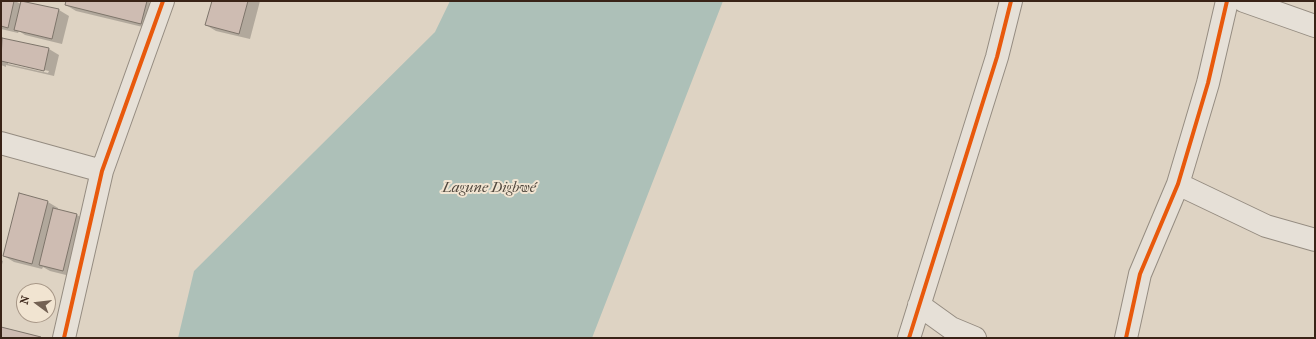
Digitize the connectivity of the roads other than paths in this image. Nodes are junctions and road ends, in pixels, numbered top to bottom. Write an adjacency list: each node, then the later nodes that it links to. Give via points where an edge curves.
1 (163, 1): 7 (street)
2 (1011, 1): 10 (street, via 997,57)
3 (1227, 1): 8 (street, via 1208,83)
4 (1244, 1): 5 (street)
5 (1315, 26)
6 (1, 143): 7 (street)
7 (102, 171): 11 (street)
8 (1178, 184): 9 (street, via 1266,226); 14 (street, via 1140,274)
9 (1315, 240)
10 (919, 305): 12 (street); 13 (street, via 951,328)
11 (64, 338)
12 (909, 338)
13 (975, 338)
14 (1126, 338)

